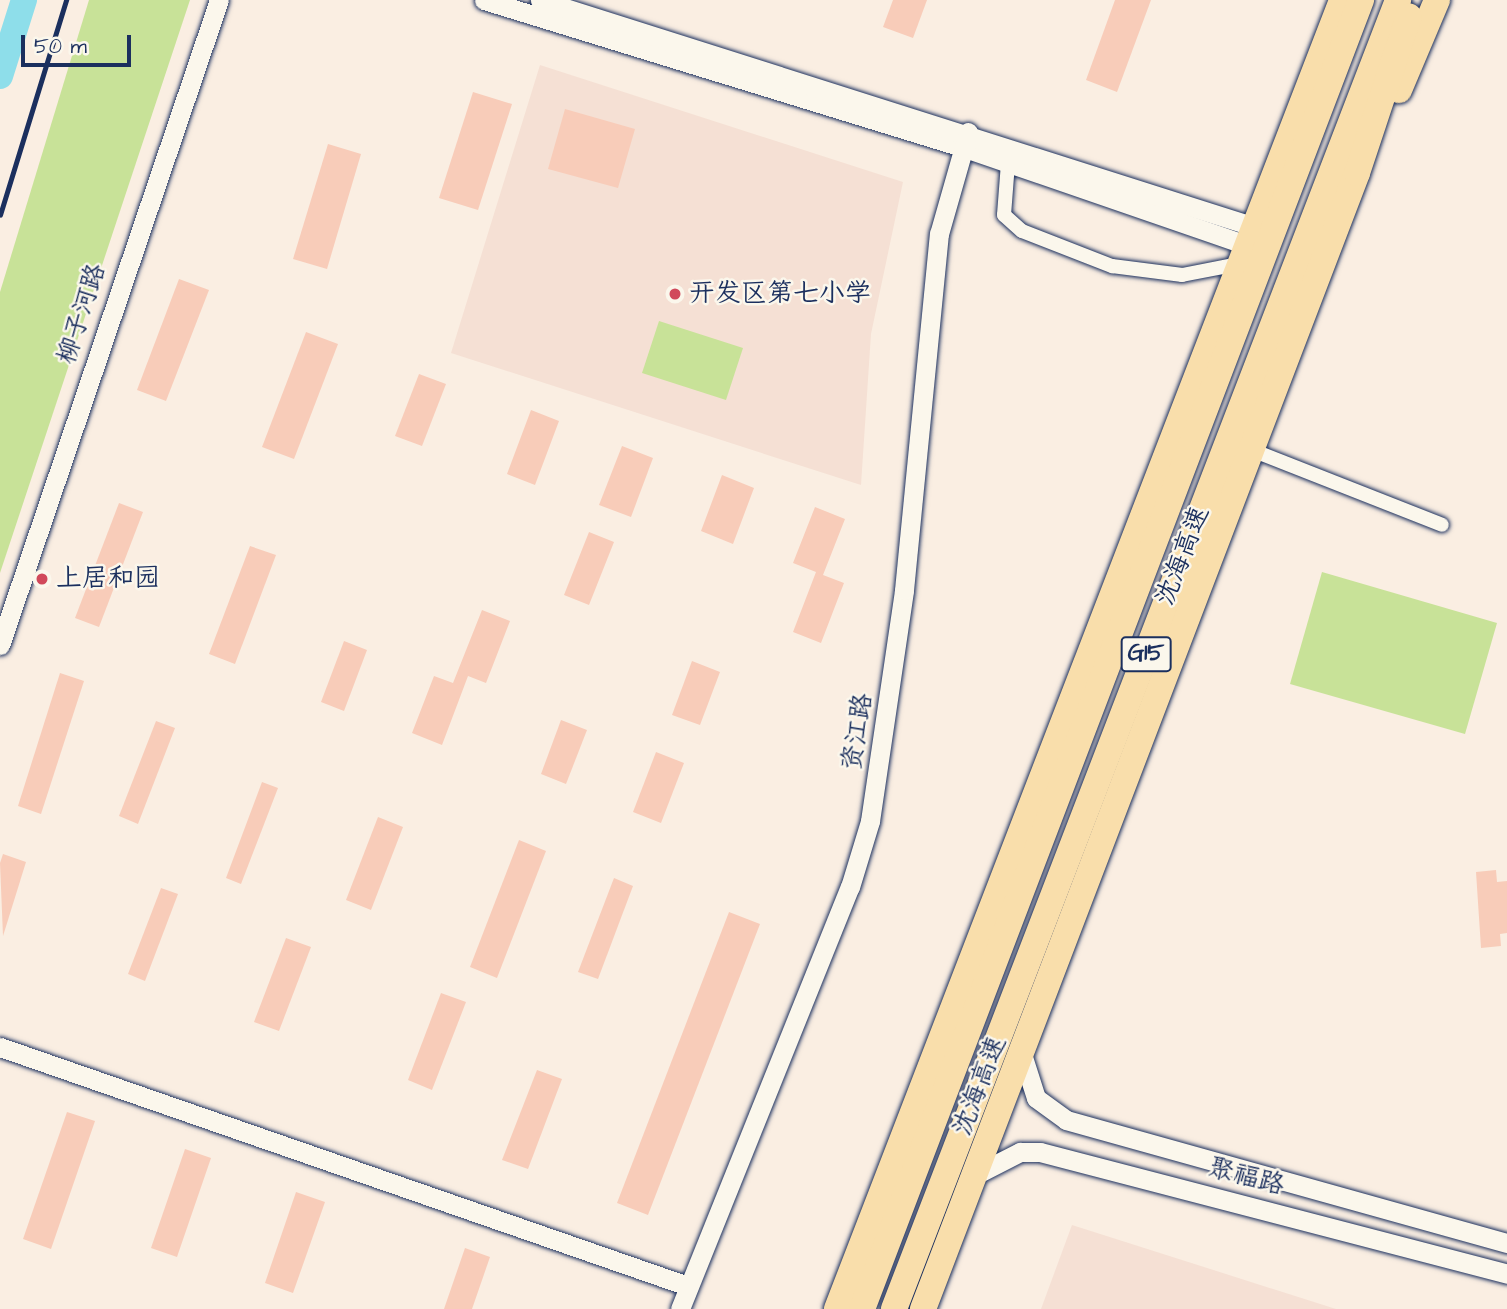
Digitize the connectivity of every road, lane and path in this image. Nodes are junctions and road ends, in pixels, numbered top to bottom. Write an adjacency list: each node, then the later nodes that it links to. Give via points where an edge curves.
1 (219, 0): 17 (street, 柳子河路)
2 (484, 0): 11 (street)
3 (540, 0): 11 (street)
4 (1327, 0): 10 (highway)
5 (1342, 0): 10 (highway)
6 (1361, 0): 26 (highway, 沈海高速 / G15)
7 (1398, 0): 27 (highway, 沈海高速 / G15)
8 (1414, 0): 13 (highway)
9 (1437, 0): 13 (highway)
10 (1284, 139): 14 (highway)
11 (966, 140): 12 (street); 14 (street); 23 (street, 资江路, via 939,234 904,590 870,821 850,887)
12 (1008, 163): 14 (street); 14 (street, via 1004,215 1022,231 1112,266 1182,275)
13 (1357, 173): 15 (highway)
14 (1245, 245): 25 (highway)
15 (1252, 450): 16 (street); 19 (highway)
16 (1442, 525)
17 (0, 645)
18 (0, 1046): 23 (street)
19 (1022, 1054): 20 (highway); 21 (street, 聚福路, via 1036,1098 1066,1120)
20 (975, 1175): 22 (street, 聚福路, via 1020,1152 1040,1152); 28 (highway)
21 (1507, 1243)
22 (1507, 1274)
23 (688, 1286): 24 (street, 资江路)
24 (680, 1309)
25 (837, 1309)
26 (863, 1309)
27 (894, 1309)
28 (923, 1309)

